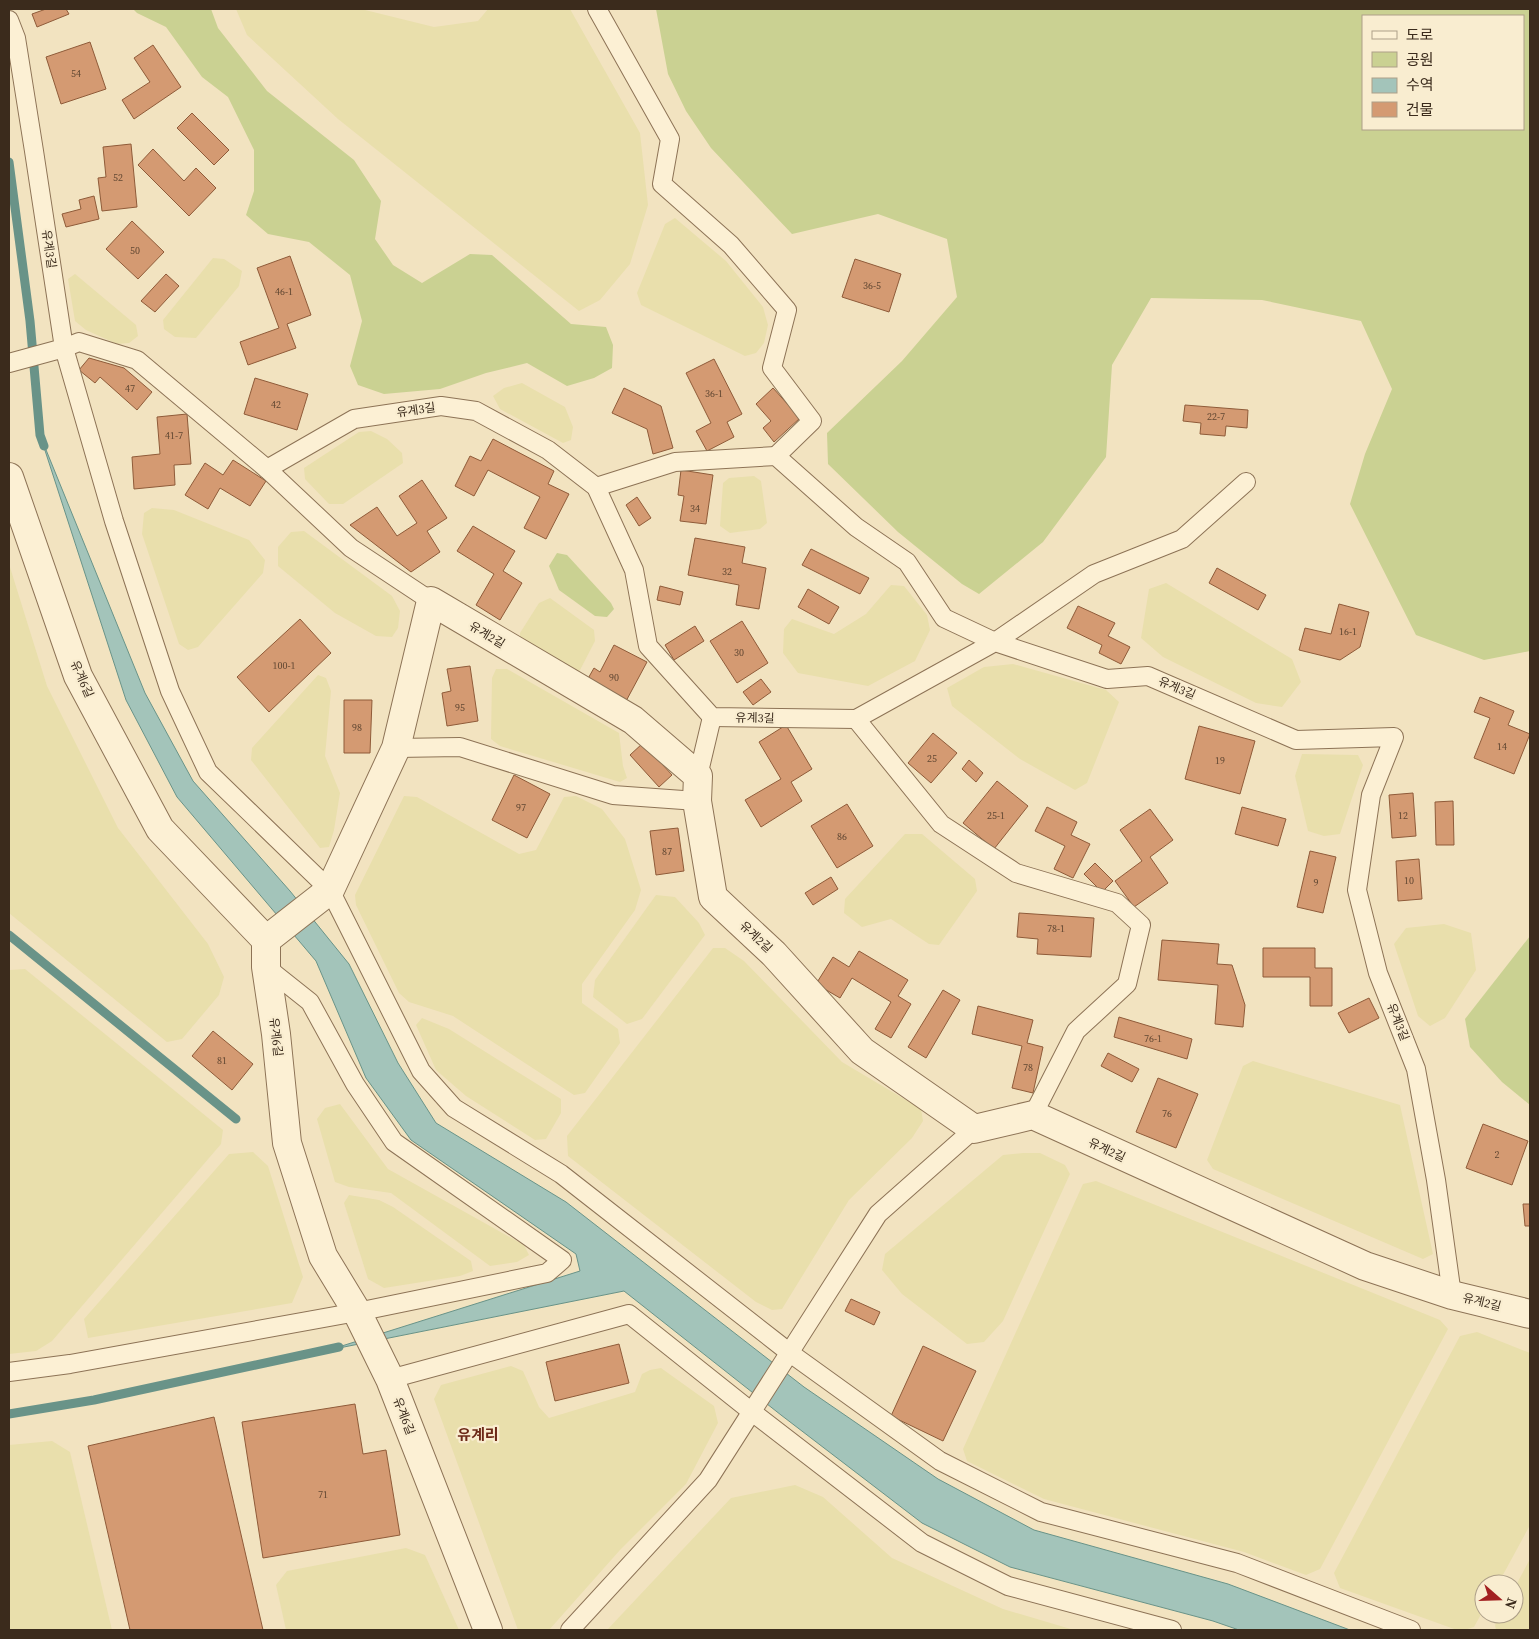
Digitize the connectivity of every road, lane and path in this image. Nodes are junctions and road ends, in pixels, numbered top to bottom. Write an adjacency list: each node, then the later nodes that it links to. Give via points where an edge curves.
1 (597, 9): 5 (lane, via 670,139 662,184 731,245 787,310 772,368 812,422)
2 (9, 20): 3 (lane, 유계3길, via 16,38)
3 (64, 348): 4 (lane); 6 (lane, via 79,342 137,360); 16 (lane, 유계3길, via 114,521 170,691 208,772)
4 (9, 363)
5 (776, 456): 9 (lane, via 675,462); 11 (lane, via 856,527 907,562 944,618)
6 (267, 469): 9 (lane, 유계3길, via 354,419 441,406 476,411 548,450); 10 (lane, via 351,548)
7 (9, 477): 17 (street, 유계6길, via 78,676 160,829)
8 (1246, 482): 11 (lane, via 1182,539 1094,574)
9 (596, 487): 12 (lane, 유계3길, via 634,570 648,646)
10 (431, 601): 14 (street); 15 (street, 유계2길, via 633,720)
11 (995, 642): 13 (lane, 유계3길); 20 (lane, 유계3길, via 1107,679 1148,676 1296,740 1394,737 1371,795 1356,890 1378,973 1416,1069)
12 (712, 717): 13 (lane, 유계3길); 15 (lane)
13 (856, 719): 18 (lane, via 941,824 1016,874 1117,902 1141,925 1127,984 1076,1031)
14 (396, 748): 15 (lane, via 460,747 613,795); 16 (street)
15 (697, 788): 19 (street, 유계2길, via 714,897 774,954 862,1051)
16 (330, 890): 17 (street); 23 (lane, 유계3길, via 421,1071 454,1108 561,1174)
17 (266, 953): 21 (street, 유계6길, via 288,1143 323,1256); 21 (lane, via 310,1002 355,1084 394,1142 562,1260 547,1273)
18 (1033, 1116): 19 (street); 20 (street, 유계2길, via 1365,1266)
19 (974, 1129): 23 (lane, via 878,1214)
20 (1452, 1295): 22 (street, 유계2길)
21 (358, 1312): 24 (lane); 25 (street, 유계6길)
22 (1530, 1314)
23 (790, 1353): 26 (lane); 30 (lane, 유계3길, via 940,1461 1041,1512 1237,1563)
24 (9, 1372)
25 (390, 1379): 26 (lane, via 629,1314); 27 (street, 유계6길)
26 (752, 1412): 28 (lane, via 708,1480); 29 (lane, via 922,1543 1008,1586)
27 (488, 1630)
28 (570, 1630)
29 (1172, 1630)
30 (1411, 1630)

